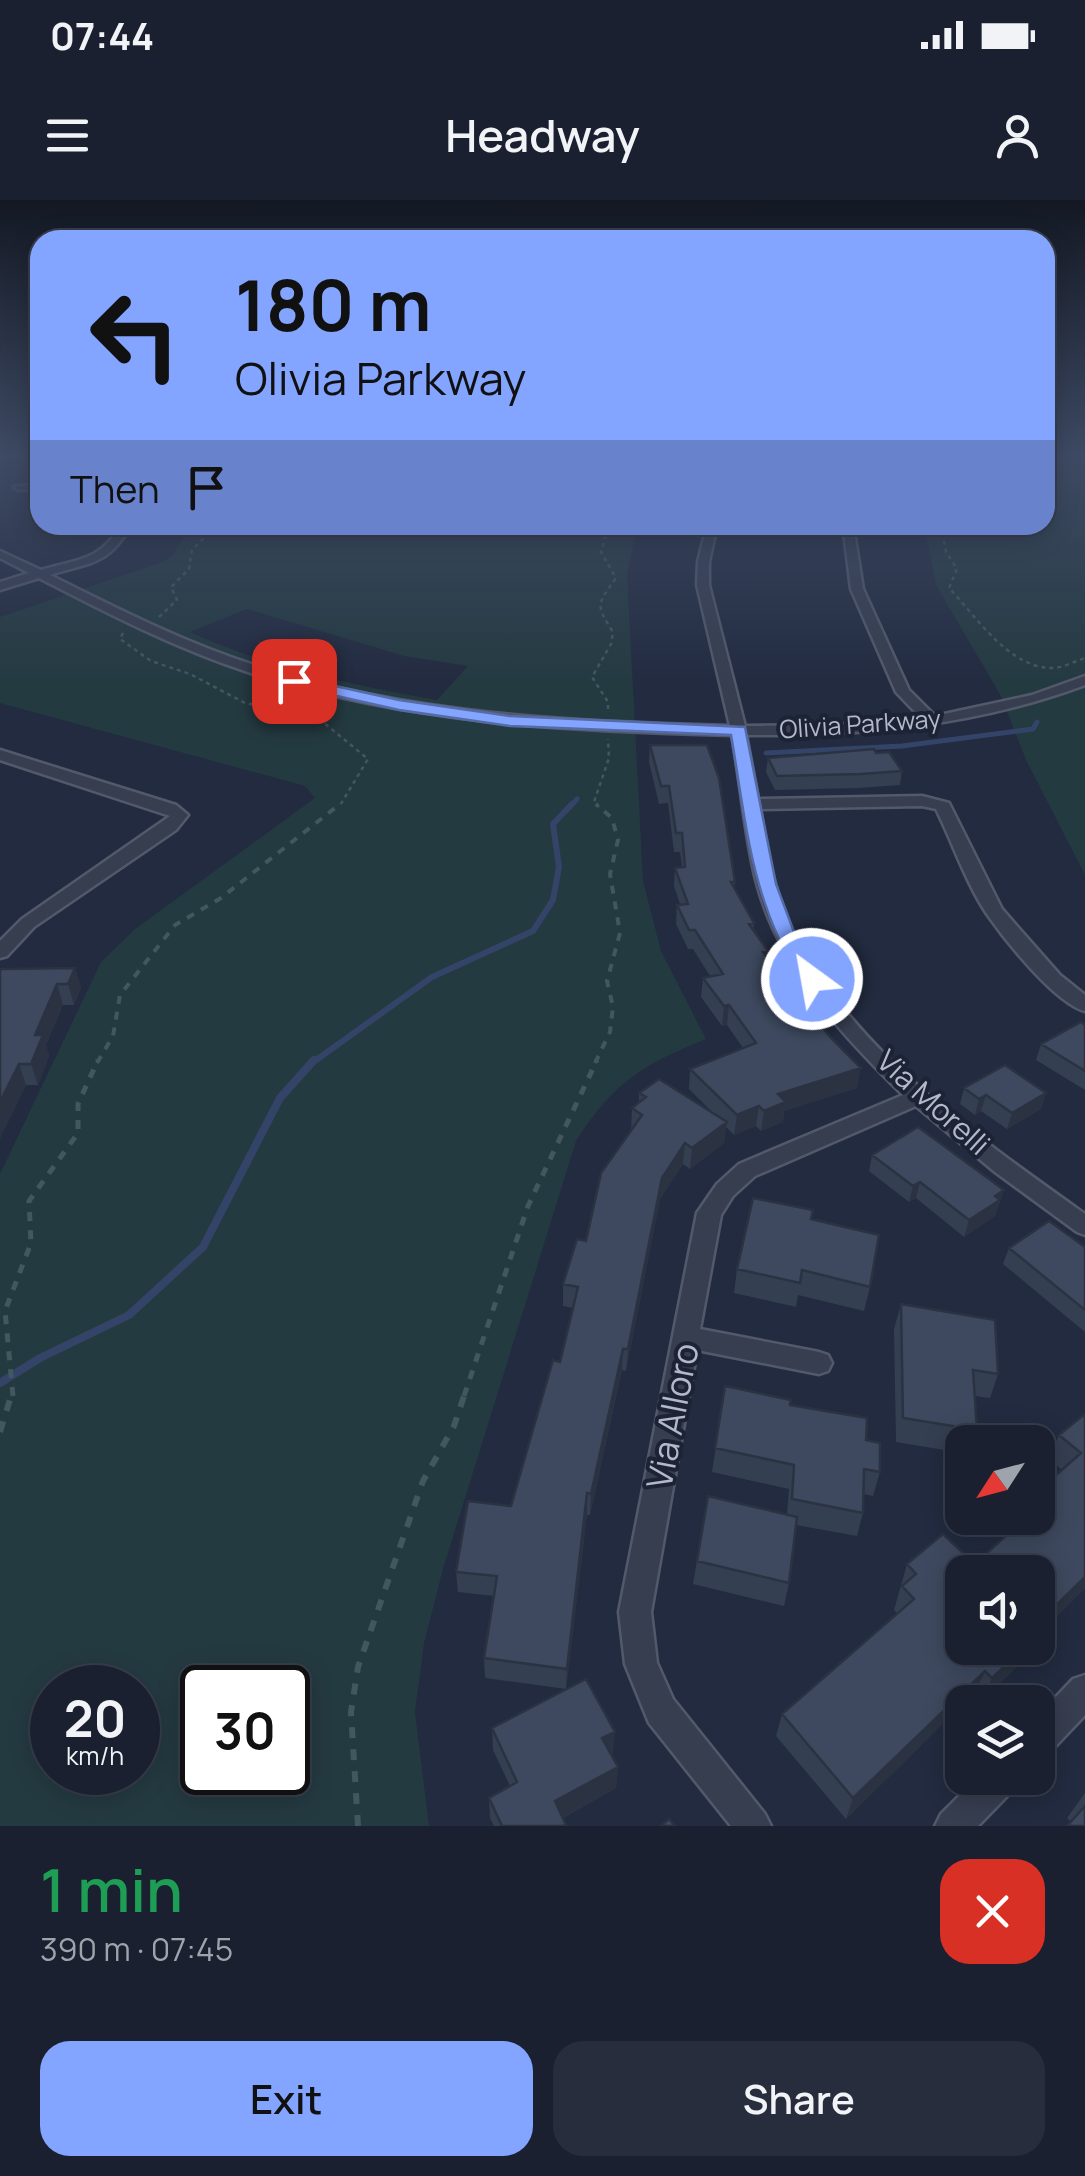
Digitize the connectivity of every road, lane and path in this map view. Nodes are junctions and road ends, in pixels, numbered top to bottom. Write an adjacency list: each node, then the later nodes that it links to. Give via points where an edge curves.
1 (119, 535): 8 (street, via 108,551)
2 (207, 535): 10 (path, via 171,587 177,600)
3 (601, 535): 14 (path, via 600,556 616,578 599,602 612,644 592,676 608,702)
4 (710, 535): 15 (street, Via Morelli, via 702,583)
5 (849, 535): 13 (street, via 857,588 870,620 904,692)
6 (943, 535): 11 (path, via 958,569 949,588 981,630 1045,667)
7 (0, 554): 8 (street, Olivia Parkway)
8 (40, 574): 9 (street); 10 (street, Olivia Parkway)
9 (0, 586)
10 (145, 624): 14 (street, Olivia Parkway, via 253,670 344,694 478,717); 24 (path, via 120,639 151,661 245,703 318,718 368,759 337,809 176,925 120,995 114,1036 84,1084 78,1133 29,1201 30,1242 5,1311 12,1400)
11 (1085, 658)
12 (1085, 680): 13 (street, Olivia Parkway, via 1012,706)
13 (932, 721): 15 (street, Olivia Parkway)
14 (608, 727): 15 (street, Olivia Parkway); 28 (path, via 610,758 594,802 612,818 618,840 610,874 620,933 607,981 610,1032 528,1206 454,1426 423,1480 358,1667 351,1712)
15 (739, 731): 17 (street, Via Morelli)
16 (1, 756): 18 (street, via 180,815 28,923)
17 (750, 804): 19 (street, via 944,806 994,911); 20 (street, Via Morelli, via 783,932 841,1015)
18 (0, 952)
19 (1085, 1005)
20 (918, 1097): 21 (street, Via Morelli); 22 (street, Via Alloro, via 747,1170 724,1190 709,1214)
21 (1080, 1216)
22 (689, 1338): 23 (street); 29 (street, Via Alloro, via 635,1612 641,1664 661,1711)
23 (819, 1363)
24 (0, 1432)
25 (1085, 1691): 26 (street)
26 (1055, 1722)
27 (984, 1795): 30 (street)
28 (358, 1826)
29 (753, 1826)
30 (954, 1826)

